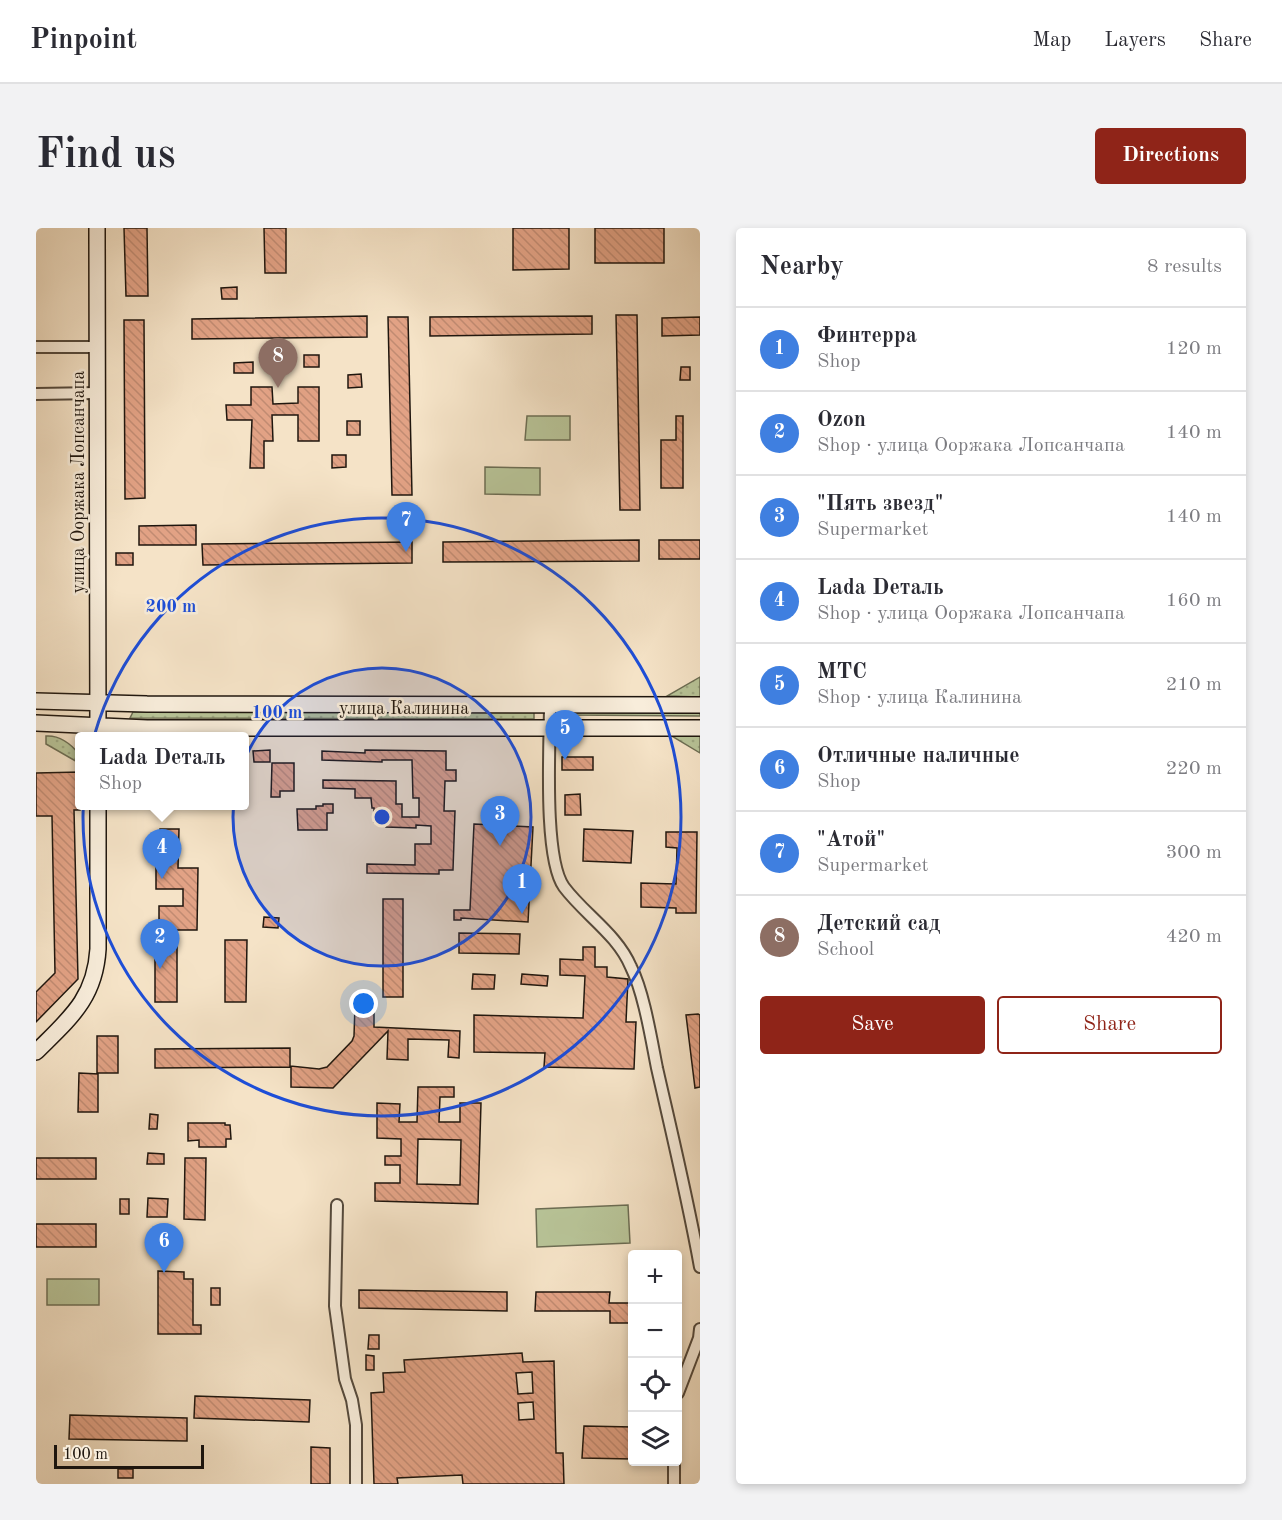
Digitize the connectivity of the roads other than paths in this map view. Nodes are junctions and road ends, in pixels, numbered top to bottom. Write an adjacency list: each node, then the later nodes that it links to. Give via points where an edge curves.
1 (97, 228): 3 (main road, улица Ооржака Лопсанчапа)
2 (36, 347): 3 (street)
3 (97, 347): 4 (main road, улица Ооржака Лопсанчапа)
4 (97, 393): 5 (street); 7 (main road, улица Ооржака Лопсанчапа)
5 (36, 394)
6 (36, 701): 7 (main road, улица Калинина)
7 (98, 703): 8 (main road, улица Калинина); 13 (main road, улица Ооржака Лопсанчапа)
8 (549, 704): 9 (main road, улица Калинина); 11 (street)
9 (700, 705)
10 (36, 723): 13 (main road, улица Калинина)
11 (550, 727): 12 (main road, улица Калинина); 13 (main road, улица Калинина); 17 (street, via 550,826 558,876 632,967)
12 (700, 728)
13 (98, 731)
14 (98, 810): 15 (main road, via 95,972 83,1001)
15 (36, 1052)
16 (337, 1205): 21 (street, via 335,1306 356,1425)
17 (700, 1267)
18 (700, 1329): 19 (street)
19 (682, 1381)
20 (674, 1466): 22 (street)
21 (356, 1484)
22 (674, 1484)

